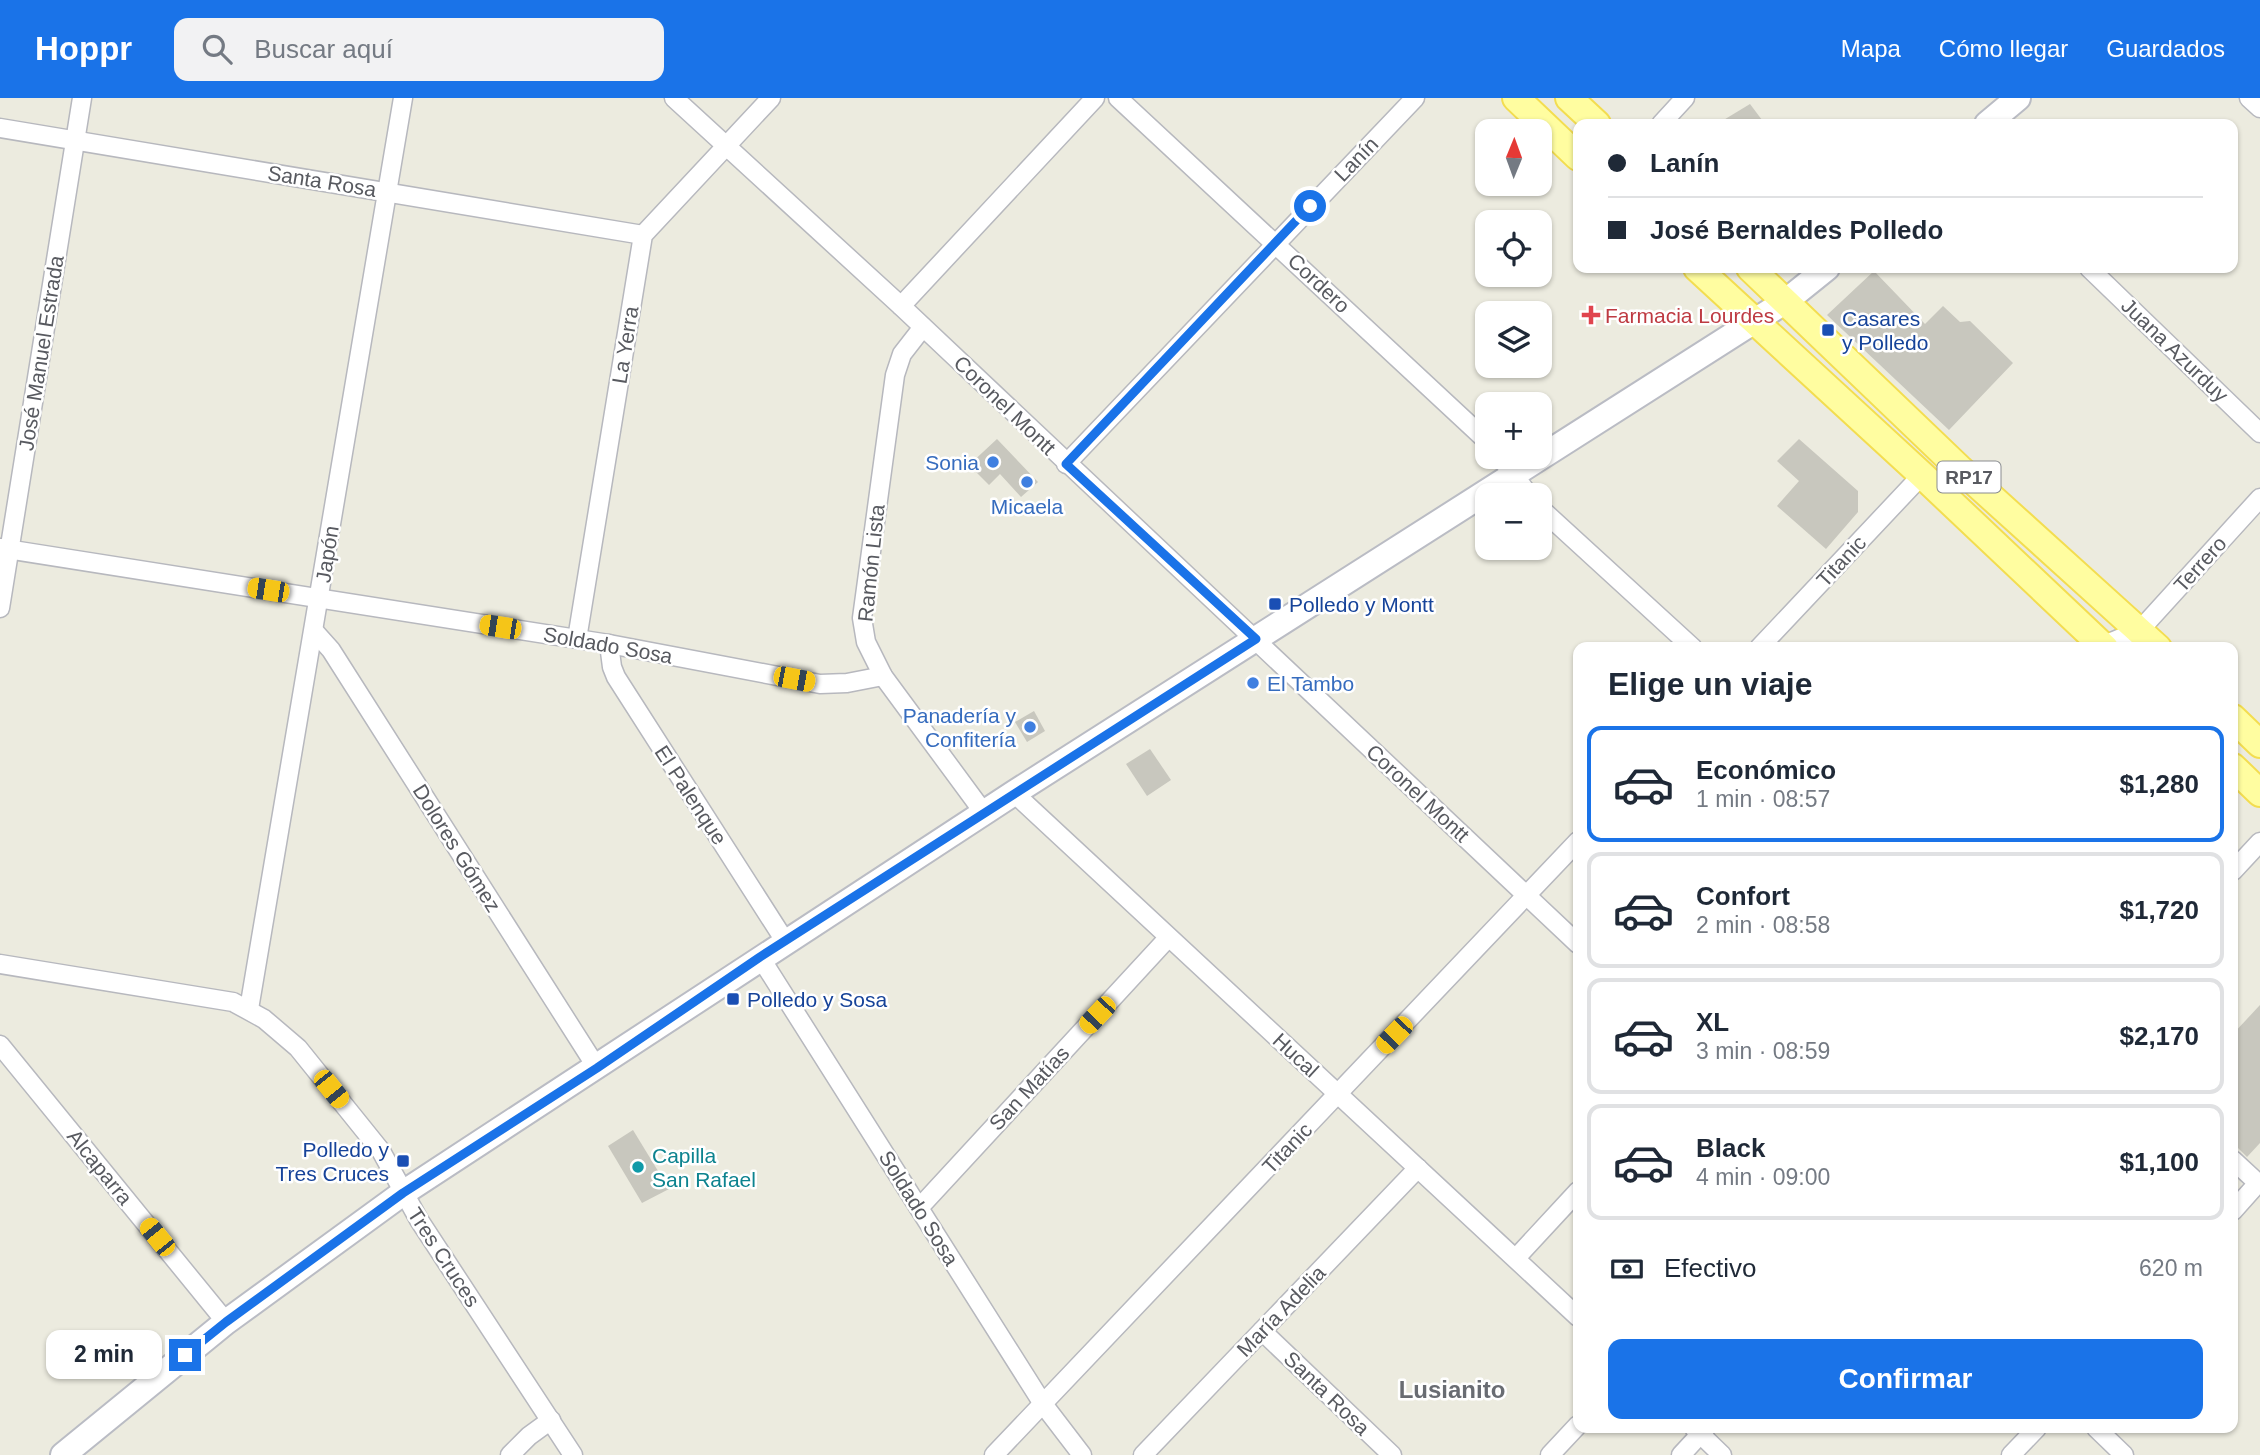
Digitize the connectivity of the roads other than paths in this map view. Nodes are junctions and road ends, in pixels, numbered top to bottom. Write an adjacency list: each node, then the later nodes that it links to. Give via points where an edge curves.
1 (82, 98): 18 (street, José Manuel Estrada)
2 (403, 98): 21 (street, Japón)
3 (674, 98): 19 (street, Coronel Montt)
4 (771, 98): 19 (street)
5 (1095, 98): 29 (street)
6 (1118, 98): 23 (street, Cordero)
7 (1415, 98): 23 (street, Lanín)
8 (1516, 98): 20 (main road)
9 (1569, 98): 14 (main road)
10 (1685, 98): 15 (street)
11 (2018, 98): 16 (main road)
12 (2249, 98): 13 (street)
13 (2260, 108)
14 (1592, 119)
15 (1666, 119)
16 (1993, 119)
17 (0, 128): 18 (street, Santa Rosa)
18 (74, 140): 21 (street, Santa Rosa); 42 (street, José Manuel Estrada)
19 (726, 146): 22 (street); 29 (street, Coronel Montt)
20 (1573, 152)
21 (387, 192): 22 (street, Santa Rosa); 43 (street, Japón)
22 (643, 235): 46 (street, La Yerra)
23 (1275, 243): 32 (street, Cordero); 35 (street, Lanín)
24 (1701, 273): 30 (main road, RP17)
25 (1755, 273): 28 (main road, RP17)
26 (1821, 273): 28 (main road)
27 (2094, 273): 33 (street, Juana Azurduy)
28 (1786, 301): 30 (main road); 48 (main road, RP17, via 1959,468)
29 (901, 306): 31 (street, Coronel Montt)
30 (1754, 321): 34 (main road); 38 (main road, RP17)
31 (923, 327): 35 (street, Coronel Montt); 54 (street, Ramón Lista, via 902,354 895,376 862,618 866,642)
32 (1475, 430)
33 (2260, 433)
34 (1552, 439)
35 (1066, 464): 47 (street, Coronel Montt)
36 (1502, 469): 47 (main road)
37 (1508, 469): 39 (street)
38 (1922, 475): 50 (street, Titanic); 51 (main road, RP17)
39 (1519, 483)
40 (2260, 498): 48 (street, Terrero)
41 (1552, 519): 49 (street)
42 (5, 549): 43 (street, Soldado Sosa); 44 (street, José Manuel Estrada)
43 (320, 598): 45 (street, Japón); 46 (street, Soldado Sosa)
44 (0, 608)
45 (314, 631): 70 (street, Japón); 72 (street, Dolores Gómez, via 331,650)
46 (577, 639): 53 (street, Soldado Sosa)
47 (1256, 639): 58 (main road); 64 (street, Coronel Montt)
48 (2149, 639): 52 (street)
49 (1686, 642)
50 (1765, 642)
51 (2097, 642)
52 (2128, 642)
53 (609, 644): 54 (street, Soldado Sosa, via 820,684); 67 (street, El Palenque, via 616,677)
54 (883, 676): 60 (street, Ramón Lista)
55 (2238, 723): 56 (main road)
56 (2260, 744)
57 (2238, 772): 59 (main road)
58 (1014, 793): 60 (main road); 65 (street, Hucal)
59 (2260, 793)
60 (984, 813): 67 (main road)
61 (2260, 842): 63 (street)
62 (1573, 846): 64 (street, Titanic)
63 (2238, 866)
64 (1527, 896): 66 (street, Coronel Montt); 73 (street, Titanic)
65 (1168, 937): 73 (street, Hucal); 80 (street, San Matías)
66 (1573, 939)
67 (785, 941): 68 (main road)
68 (760, 957): 72 (main road); 80 (street, Soldado Sosa)
69 (0, 964): 70 (street, Tres Cruces, via 233,1002)
70 (249, 1009): 77 (street, Tres Cruces, via 298,1048 385,1157)
71 (0, 1045): 83 (street, Alcaparra)
72 (597, 1068): 77 (main road)
73 (1338, 1094): 75 (street, Hucal); 85 (street, Titanic)
74 (2238, 1165): 76 (street)
75 (1419, 1168): 81 (street, Hucal); 84 (street, María Adelia)
76 (2259, 1184): 79 (street)
77 (403, 1193): 83 (main road); 86 (street, Tres Cruces)
78 (1573, 1196): 81 (street)
79 (2238, 1206)
80 (919, 1208): 85 (street, Soldado Sosa)
81 (1516, 1258): 82 (street, Hucal)
82 (1573, 1312)
83 (226, 1322): 92 (main road)
84 (1262, 1331): 97 (street, María Adelia); 98 (street, Santa Rosa)
85 (1043, 1404): 95 (street, Titanic); 96 (street, Soldado Sosa)
86 (551, 1420): 93 (street); 94 (street, Tres Cruces)
87 (1573, 1430): 99 (street)
88 (1698, 1433): 100 (street)
89 (1703, 1433): 101 (street)
90 (2032, 1433): 102 (street)
91 (2101, 1433): 103 (street)
92 (63, 1455)
93 (510, 1455)
94 (573, 1455)
95 (995, 1455)
96 (1082, 1455)
97 (1143, 1455)
98 (1392, 1455)
99 (1549, 1455)
100 (1681, 1455)
101 (1722, 1455)
102 (2011, 1455)
103 (2124, 1455)

